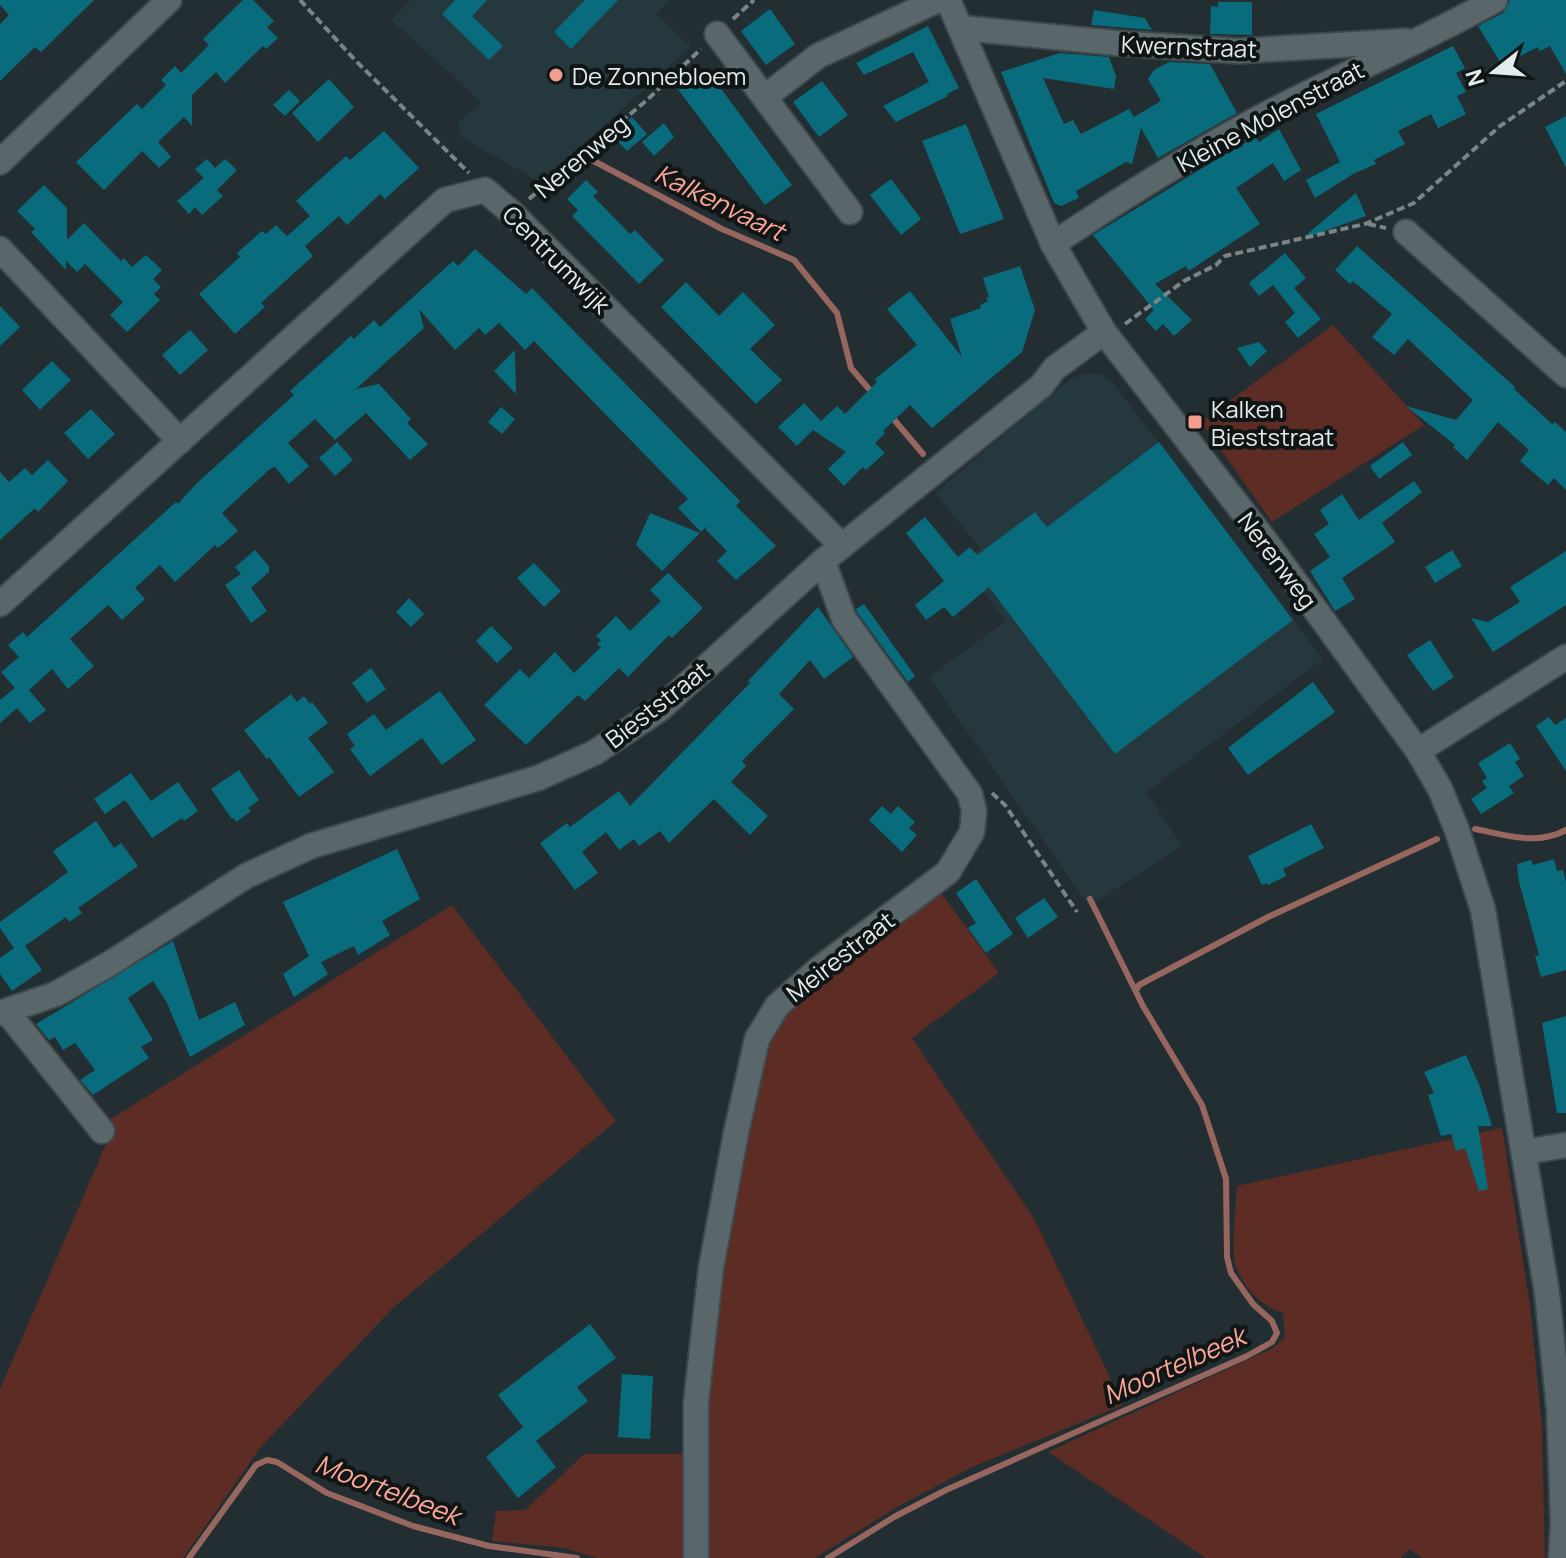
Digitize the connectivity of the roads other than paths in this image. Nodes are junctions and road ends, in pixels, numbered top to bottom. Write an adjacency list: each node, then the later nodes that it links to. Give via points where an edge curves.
1 (169, 0): 9 (street)
2 (938, 0): 8 (street, via 818,56)
3 (948, 0): 5 (street, Nerenweg)
4 (1495, 0): 7 (street, Kleine Molenstraat)
5 (962, 28): 7 (street, Kwernstraat, via 1239,51); 12 (street, Nerenweg)
6 (717, 34): 8 (street)
7 (1417, 40): 12 (street, Kleine Molenstraat, via 1252,122)
8 (765, 97): 10 (street)
9 (0, 162)
10 (850, 212)
11 (1406, 232): 15 (street)
12 (1053, 244): 14 (street, Nerenweg)
13 (0, 249): 16 (street)
14 (1104, 332): 17 (street, Bieststraat); 20 (street, Nerenweg)
15 (1566, 375)
16 (180, 441): 17 (street, Centrumwijk, via 445,200 485,190); 18 (street, Centrumwijk)
17 (832, 553): 21 (street, Bieststraat, via 660,709 594,753 538,778 311,846 246,876 70,986); 27 (street, Meirestraat, via 844,619 970,794 972,832 948,872 820,968 777,1006 757,1039 711,1268 696,1402)
18 (0, 604)
19 (1566, 657): 20 (street)
20 (1418, 751): 24 (street, Nerenweg, via 1440,789 1483,910)
21 (4, 1013): 22 (street, Bieststraat)
22 (102, 1131)
23 (1566, 1145): 24 (street)
24 (1525, 1152): 25 (street, Nerenweg)
25 (1557, 1291): 26 (street, Nerenweg)
26 (1562, 1408): 28 (street, Nerenweg)
27 (696, 1558)
28 (1561, 1558)

